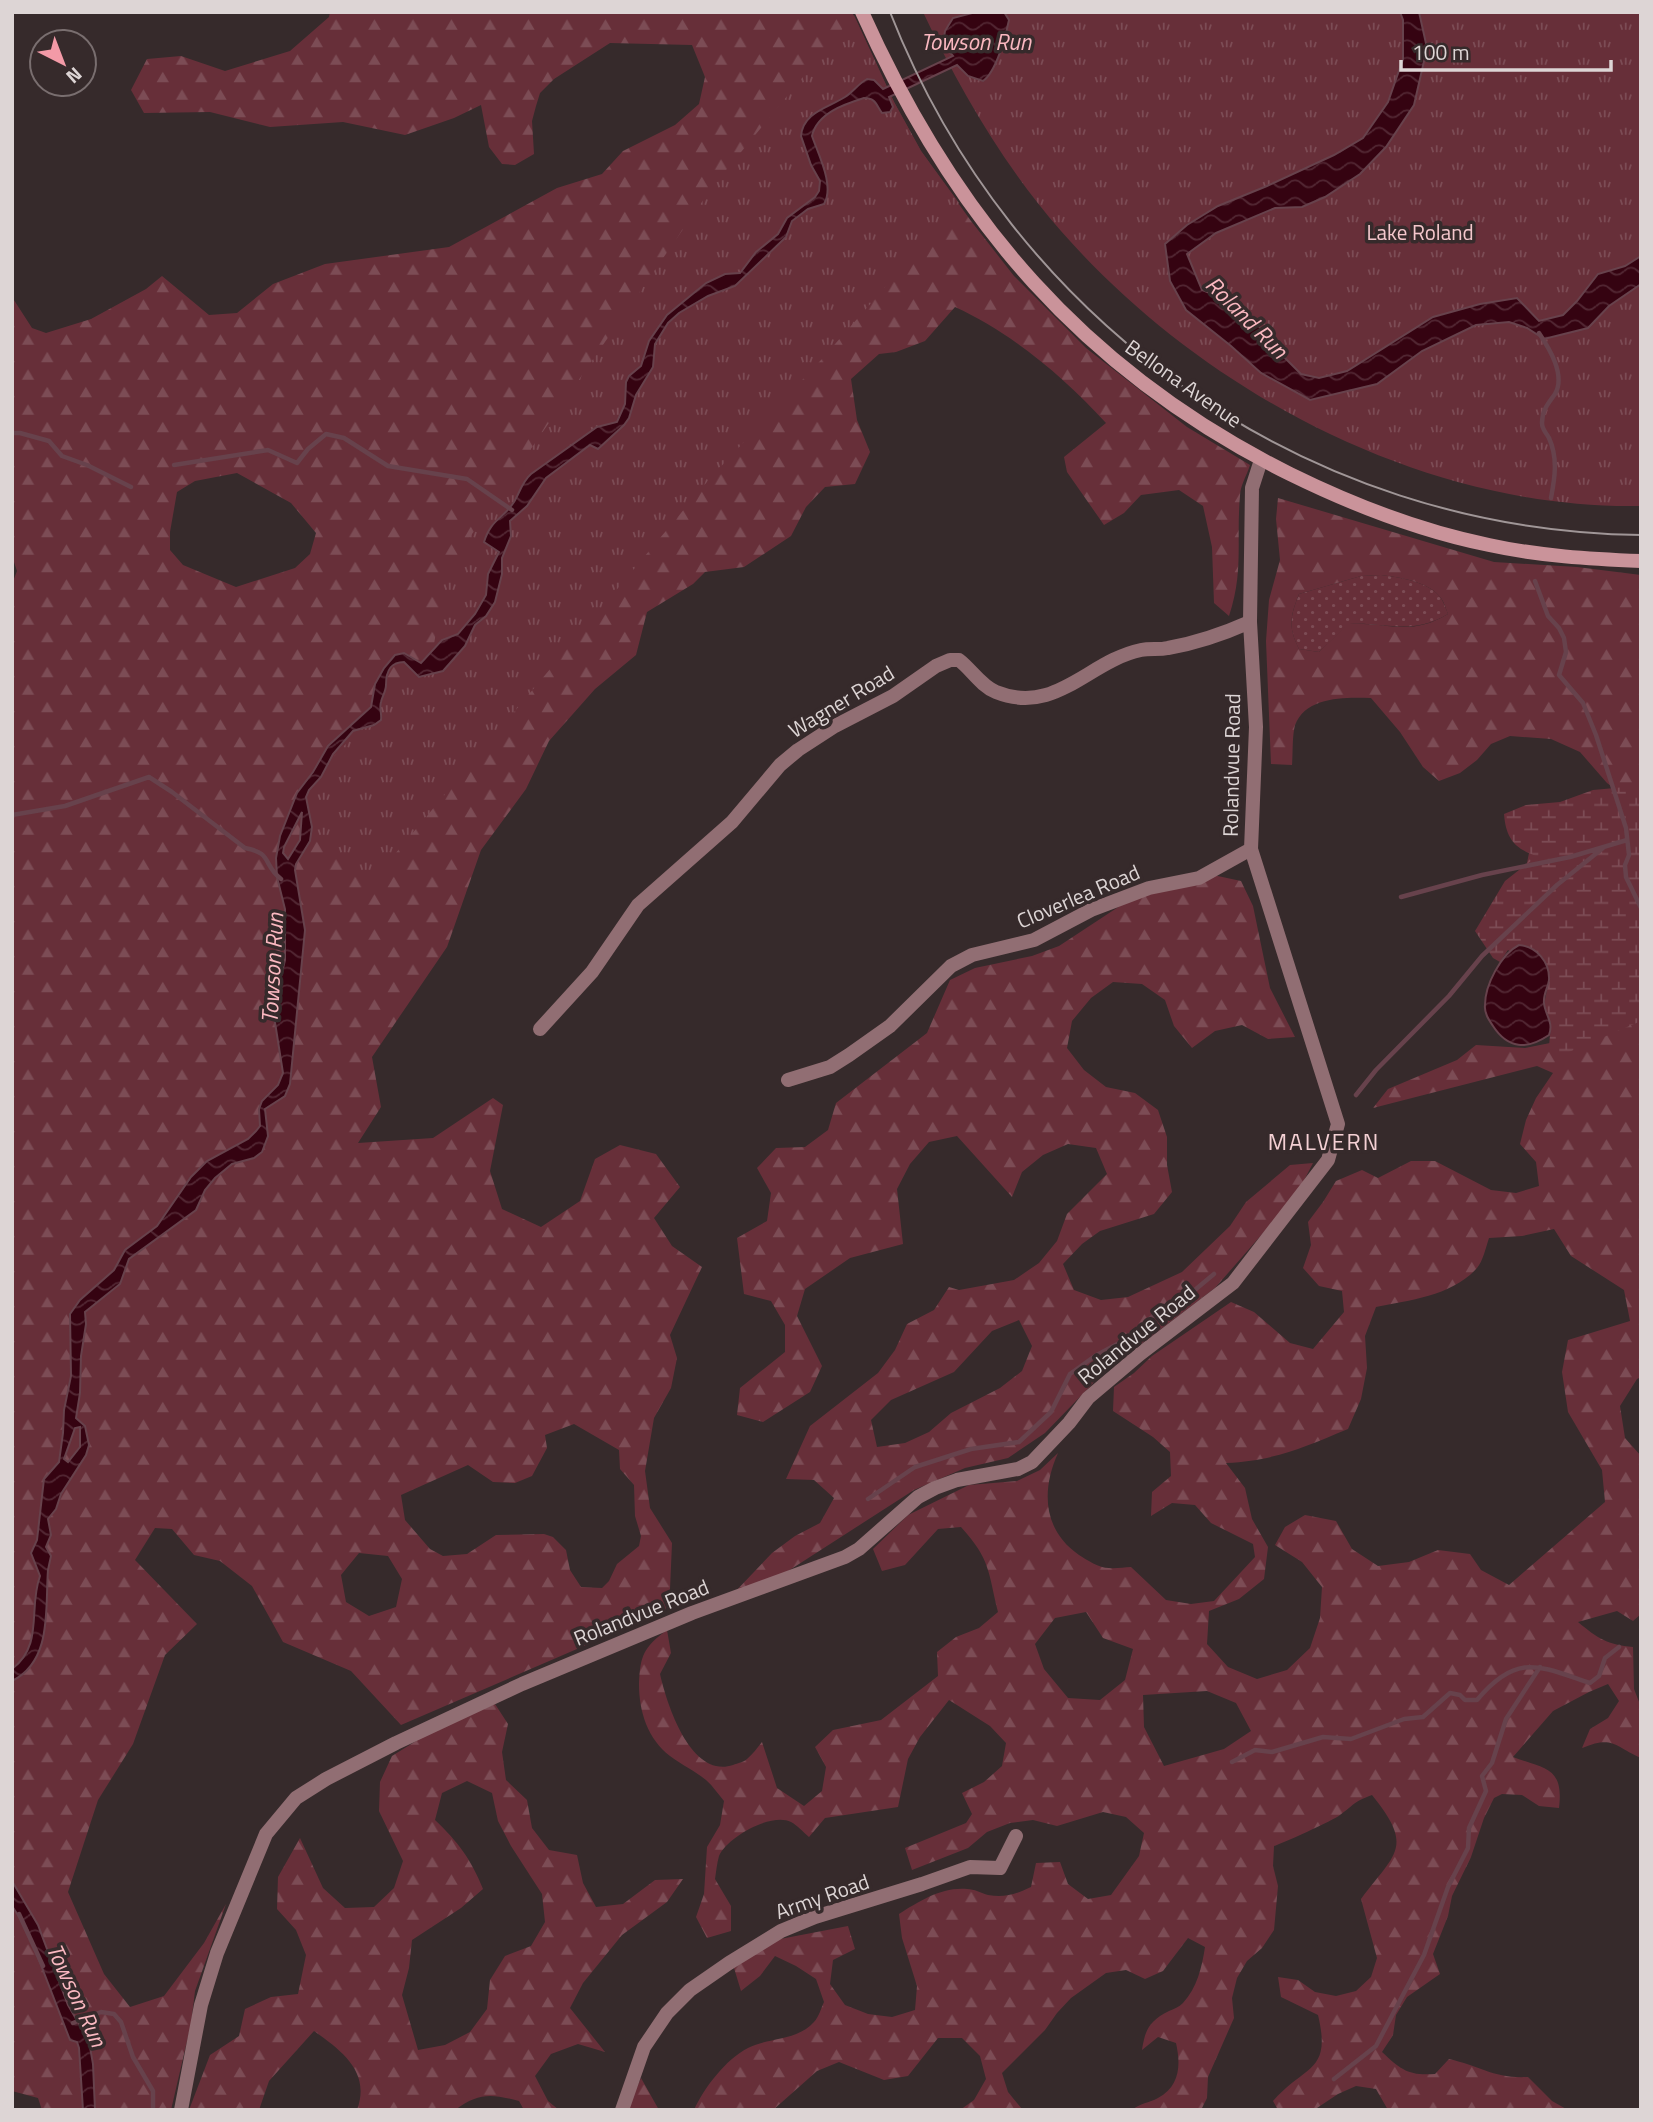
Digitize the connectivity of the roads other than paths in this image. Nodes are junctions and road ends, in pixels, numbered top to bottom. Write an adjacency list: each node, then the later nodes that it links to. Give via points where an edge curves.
1 (862, 12): 2 (main road, Bellona Avenue, via 934,151 1022,271 1060,311 1149,388)
2 (1261, 460): 3 (main road, Bellona Avenue, via 1368,508 1476,542 1556,556); 4 (street, Rolandvue Road, via 1252,488)
3 (1641, 561)
4 (1250, 622): 5 (street, Rolandvue Road, via 1256,727); 6 (street, Wagner Road, via 1197,642 1115,659 1051,695 1030,698 995,691 959,660 936,666 780,765 732,822 638,905 592,972)
5 (1251, 849): 7 (street, Cloverlea Road, via 1199,878 1149,888 1091,909 1034,940 972,955 951,966 890,1026 849,1055 830,1067); 9 (street, Rolandvue Road, via 1338,1124 1328,1160 1233,1283 1088,1398 1032,1462 935,1488 845,1557 692,1613 522,1684 396,1743 296,1798 266,1834 223,1936 201,2005)
6 (540, 1029)
7 (788, 1080)
8 (1016, 1836): 10 (street, Army Road, via 1000,1868 970,1867 814,1917 781,1931 690,1990 644,2047)
9 (181, 2110)
10 (621, 2110)

